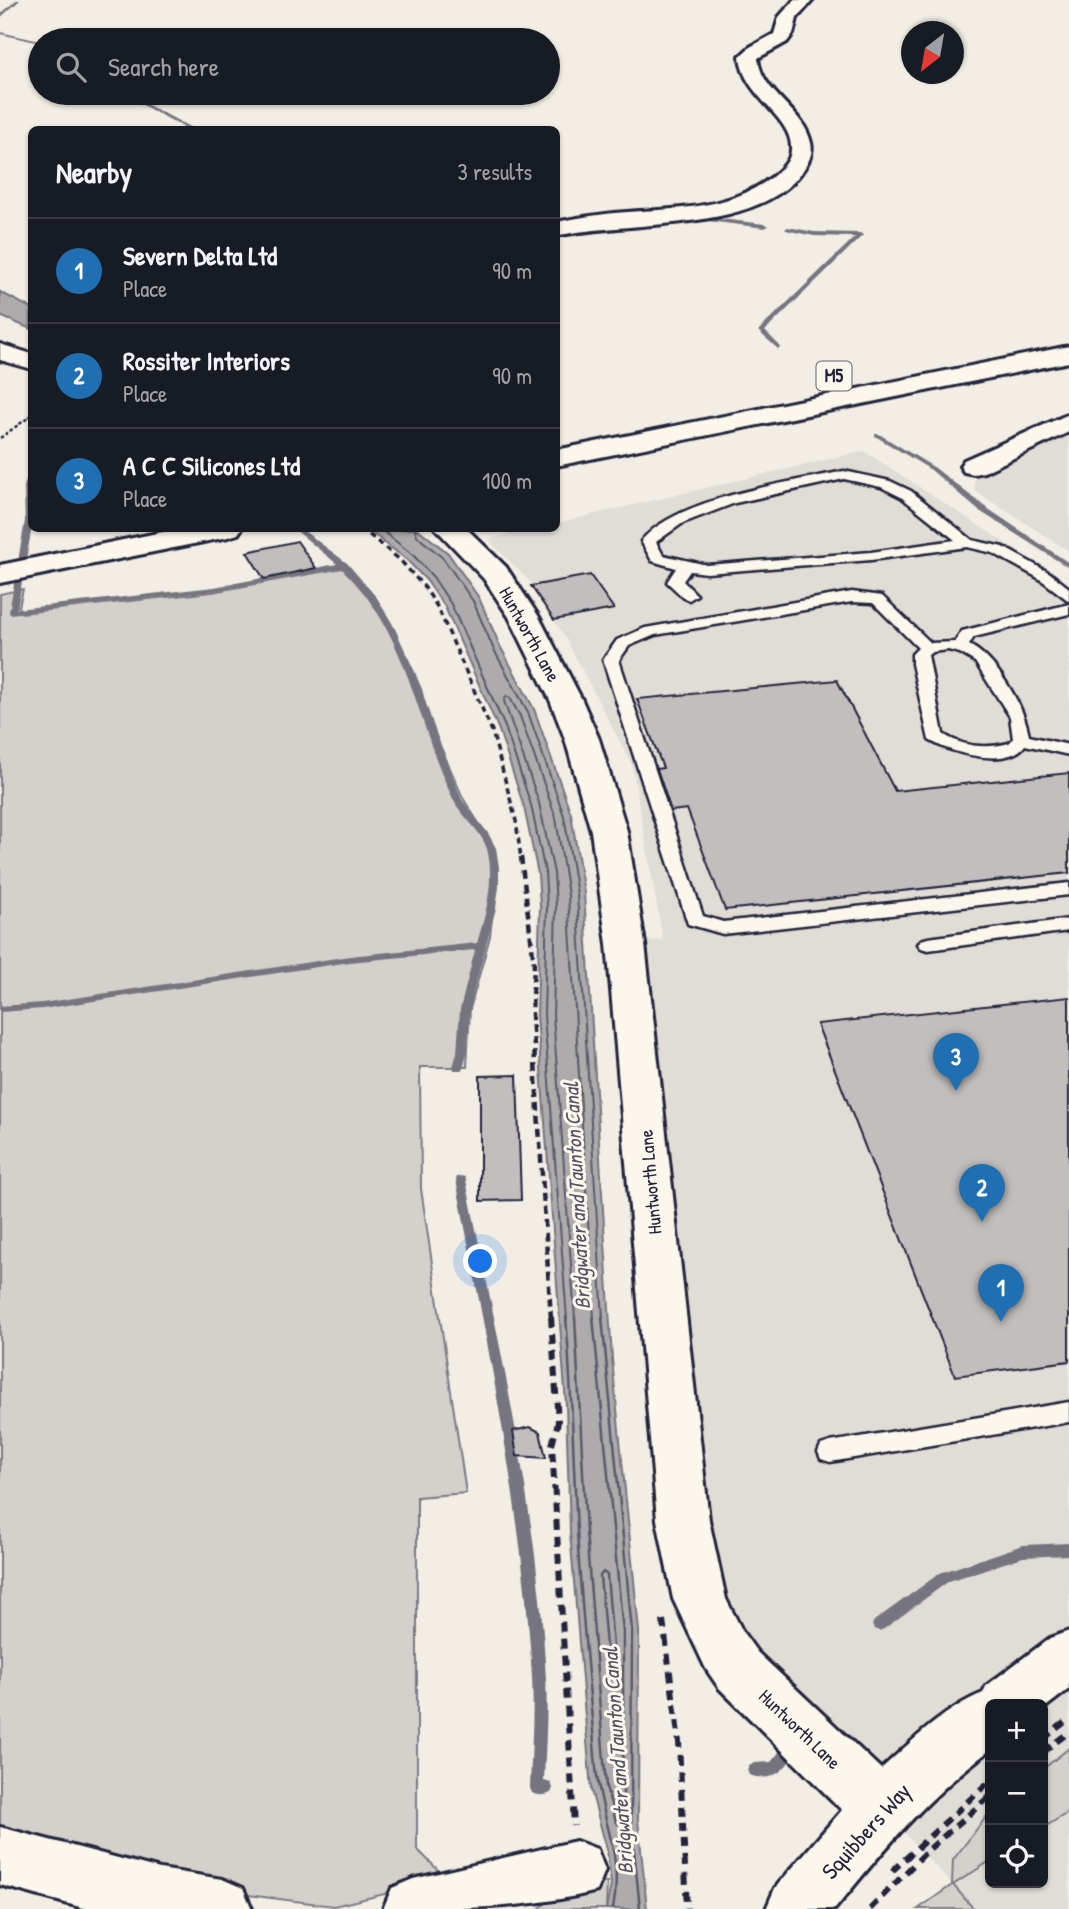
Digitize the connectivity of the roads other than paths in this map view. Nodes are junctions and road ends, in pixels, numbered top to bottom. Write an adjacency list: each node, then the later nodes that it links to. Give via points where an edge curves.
1 (804, 0): 2 (main road, via 788,17 788,31 782,40 760,47 748,62 802,144 797,166 776,187 717,211 616,218)
2 (560, 228)
3 (0, 352): 5 (main road)
4 (1069, 354): 9 (main road, M5)
5 (28, 361)
6 (1069, 422): 10 (main road)
7 (600, 424): 8 (main road)
8 (560, 432)
9 (560, 457)
10 (974, 466)
11 (88, 532): 15 (main road)
12 (208, 532): 17 (main road)
13 (453, 532): 33 (main road, Huntworth Lane, via 495,573 529,626 582,739 609,831 626,944 683,1520 704,1618 738,1670)
14 (967, 543): 16 (lane, via 871,556 707,569); 16 (lane, via 906,494 844,475 731,500 678,520 648,541 657,558); 19 (lane, via 998,550 1045,576)
15 (0, 551)
16 (685, 566): 18 (lane, via 675,582)
17 (0, 574)
18 (690, 596)
19 (1069, 596)
20 (1069, 609): 22 (lane, via 968,634)
21 (927, 648): 22 (lane); 23 (lane, via 920,654 920,664 935,736 985,753 1015,747); 25 (lane, via 877,599 852,597 651,631 623,643 611,660 695,920 723,928)
22 (959, 648): 23 (lane, via 981,659 1018,717)
23 (1021, 739): 24 (lane)
24 (1069, 750)
25 (1069, 889)
26 (1069, 925): 27 (lane)
27 (928, 944)
28 (1069, 1412): 29 (lane)
29 (830, 1452)
30 (1069, 1656): 31 (main road)
31 (1013, 1699)
32 (985, 1721): 33 (main road, Squibbers Way, via 937,1756)
33 (881, 1808): 39 (main road, Squibbers Way)
34 (0, 1856): 37 (main road, via 160,1899)
35 (576, 1870): 36 (main road)
36 (500, 1898): 38 (main road)
37 (222, 1909)
38 (412, 1909)
39 (796, 1909)

